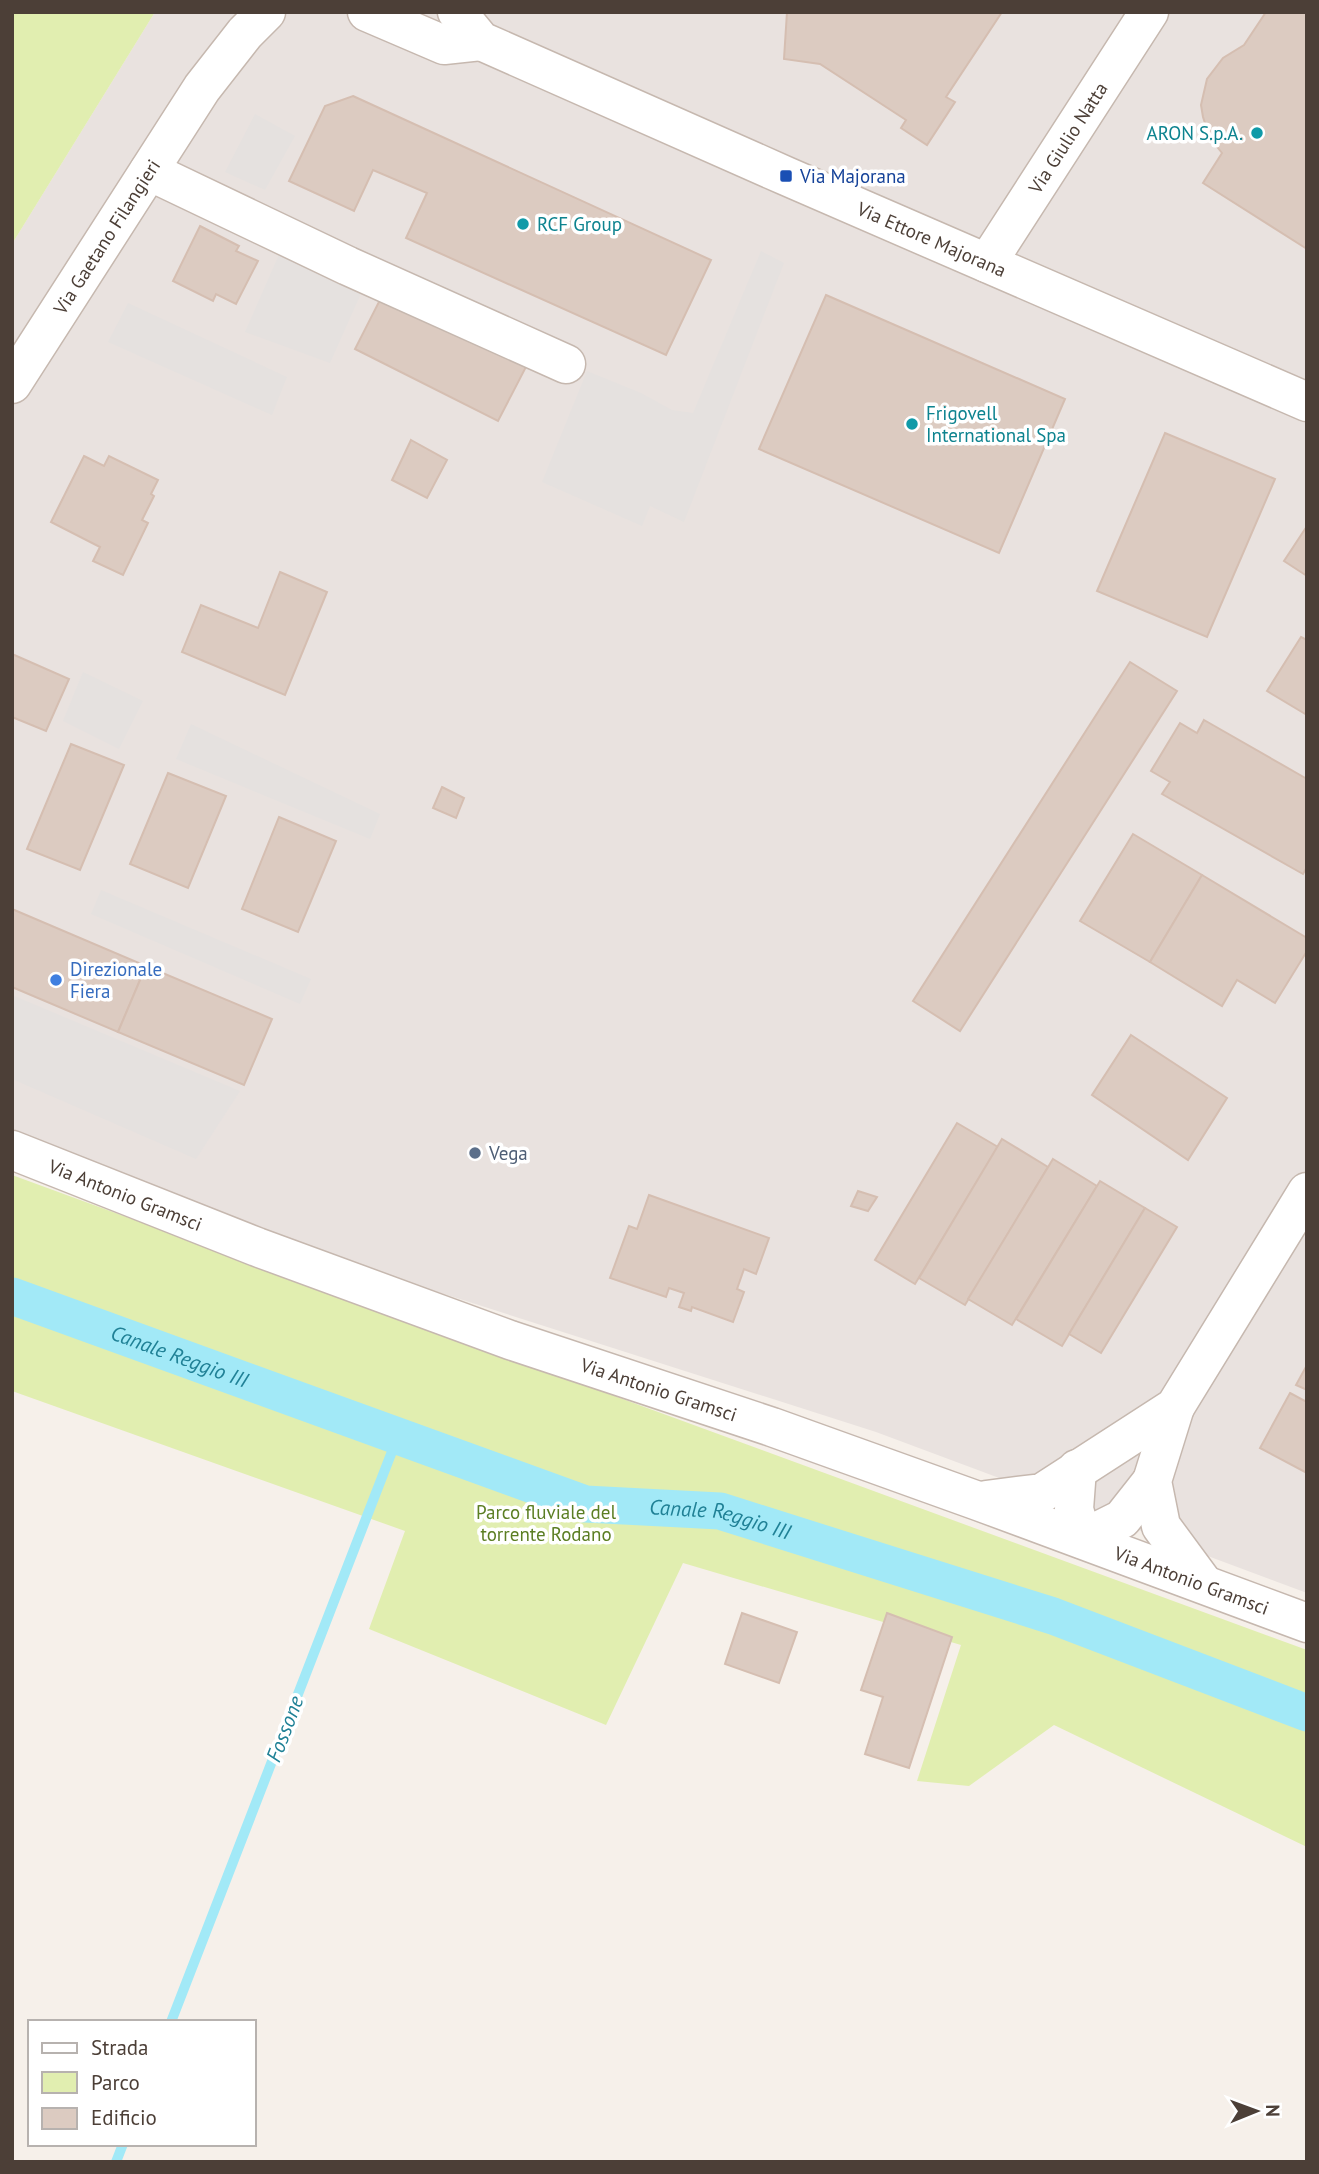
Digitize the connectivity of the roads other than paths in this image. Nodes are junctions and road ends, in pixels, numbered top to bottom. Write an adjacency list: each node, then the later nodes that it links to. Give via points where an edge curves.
1 (231, 12): 6 (street, Via Gaetano Filangieri)
2 (266, 12): 6 (street, Via Gaetano Filangieri)
3 (366, 12): 5 (street, Via Ettore Majorana, via 444,45)
4 (1149, 12): 8 (street, Via Giulio Natta)
5 (469, 27): 8 (street, Via Ettore Majorana)
6 (202, 89): 7 (street, Via Gaetano Filangieri)
7 (149, 171): 9 (street); 10 (street, Via Gaetano Filangieri)
8 (987, 263): 11 (street, Via Ettore Majorana)
9 (566, 365)
10 (12, 384)
11 (1307, 402)
12 (12, 1150): 17 (street, Via Antonio Gramsci, via 485,1331)
13 (1307, 1192): 14 (street)
14 (1175, 1407): 15 (street); 16 (street)
15 (1077, 1469): 17 (street, via 1042,1493); 18 (street, via 1074,1509)
16 (1152, 1481): 18 (street, via 1122,1519); 19 (street, via 1161,1526)
17 (978, 1501): 18 (street, Via Antonio Gramsci)
18 (1082, 1539): 19 (street, Via Antonio Gramsci)
19 (1203, 1583): 20 (street, Via Antonio Gramsci)
20 (1307, 1623)

